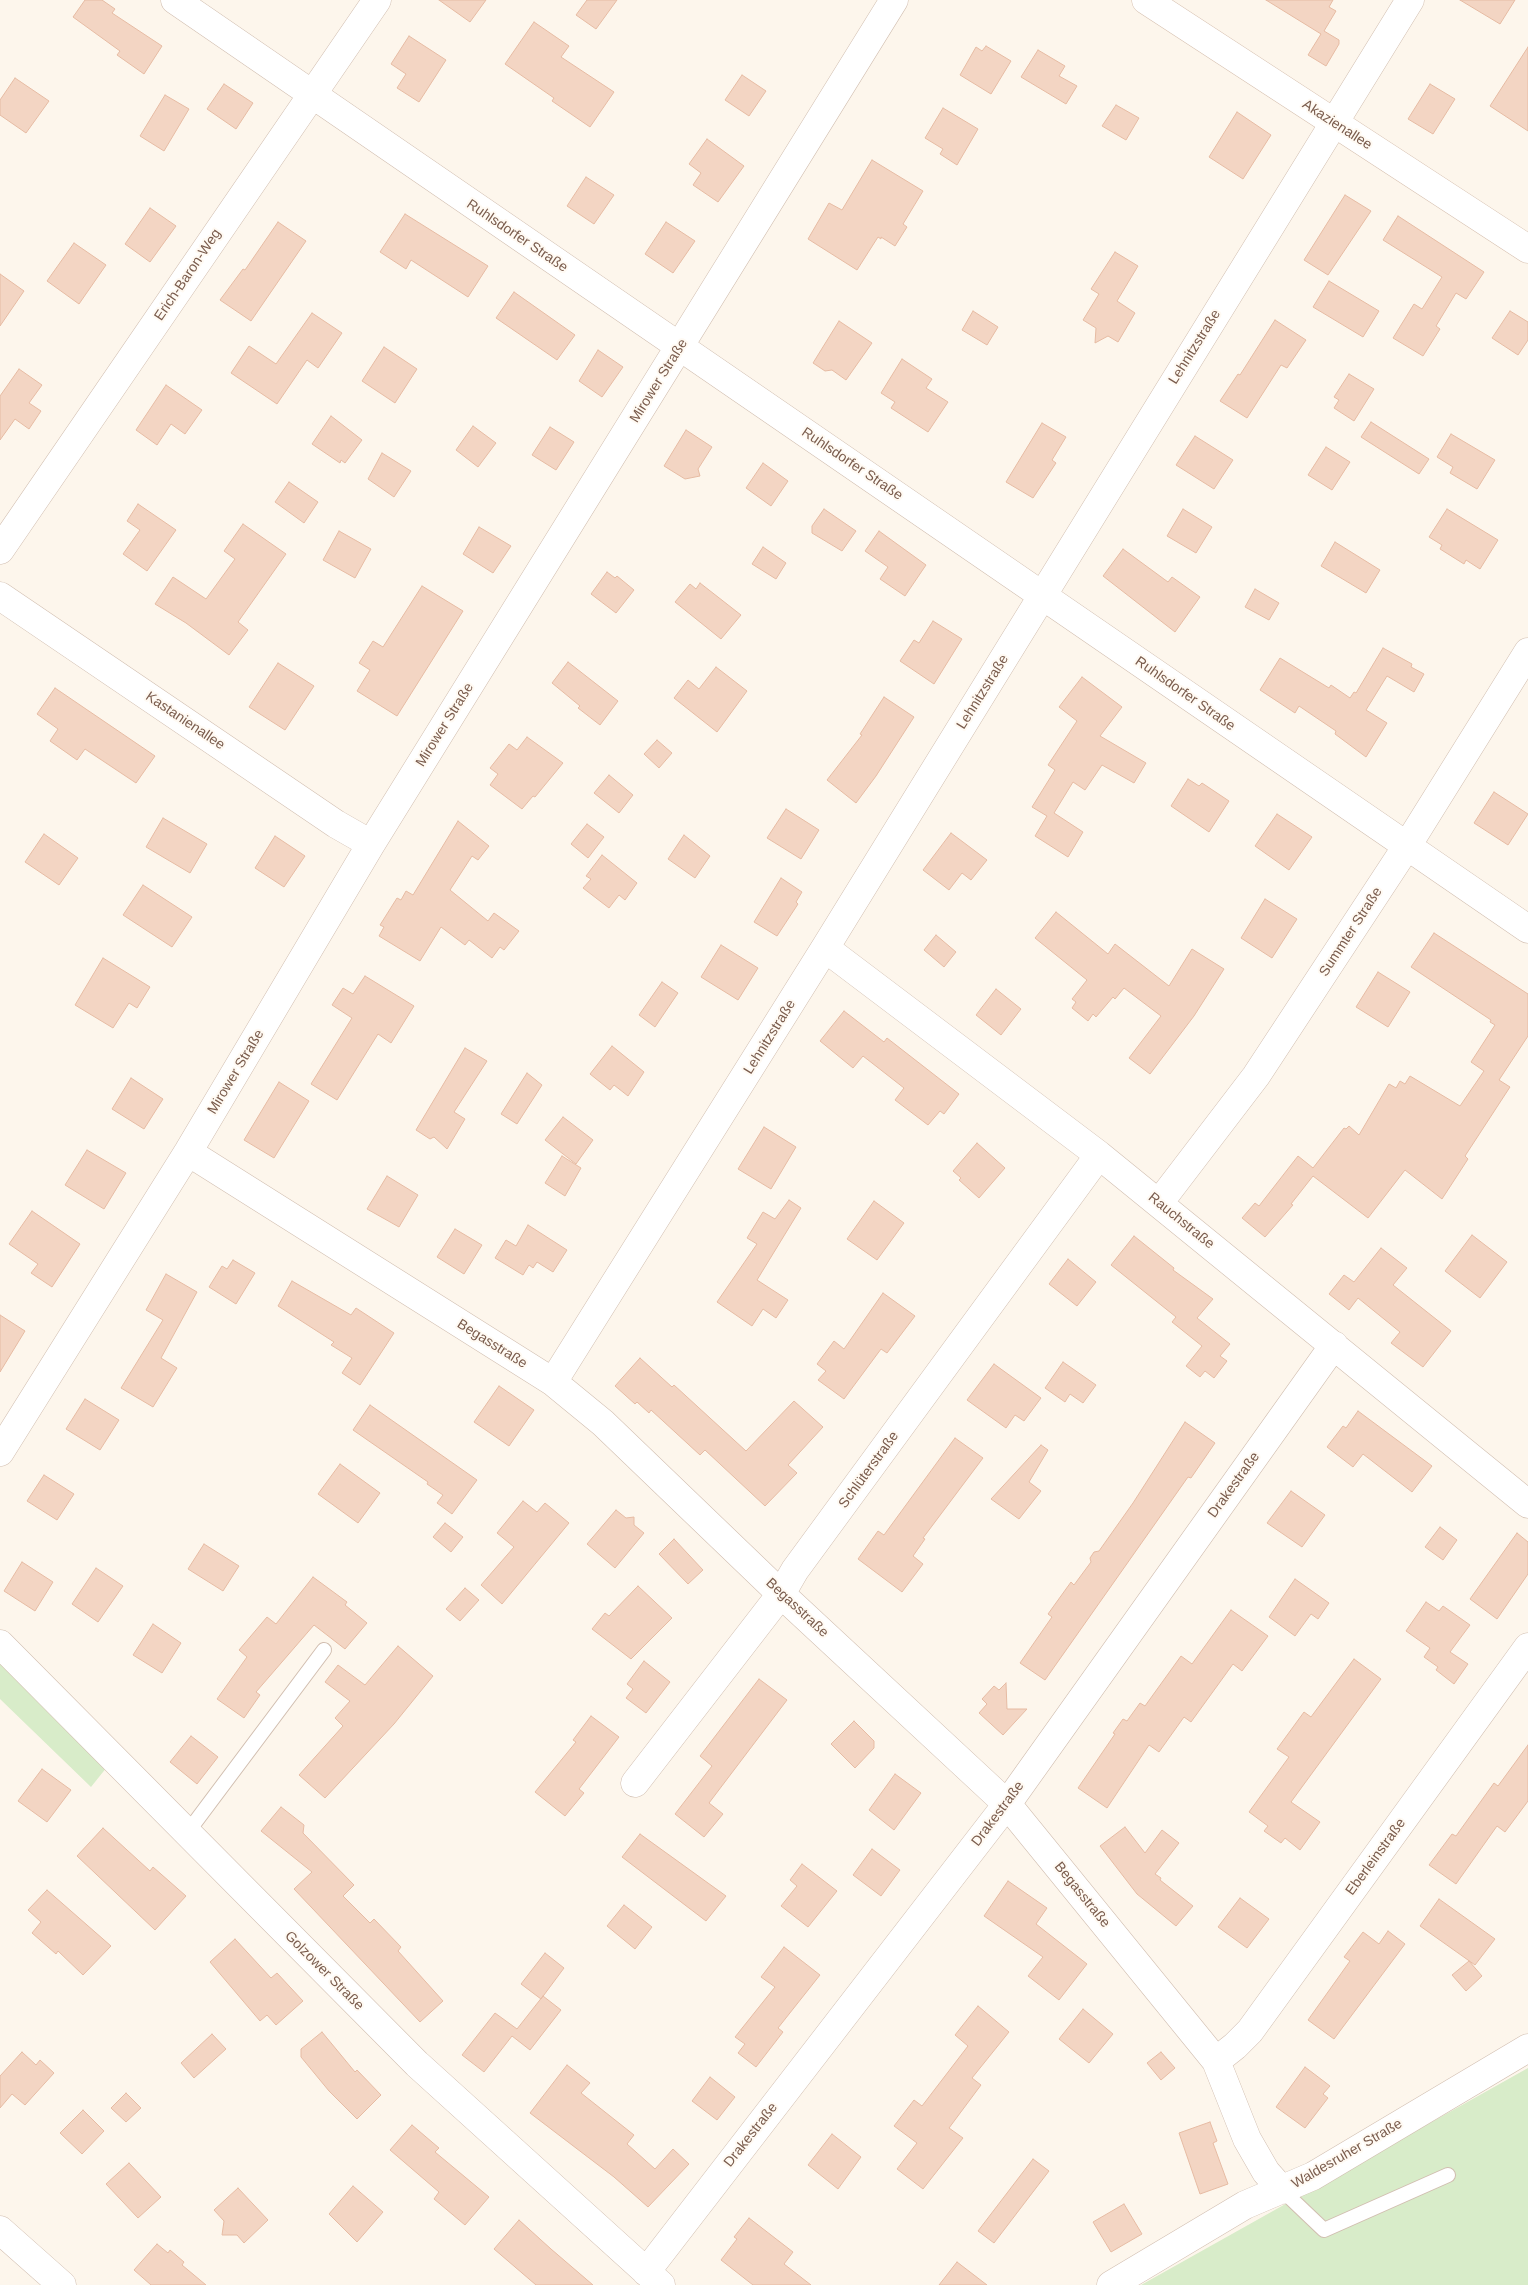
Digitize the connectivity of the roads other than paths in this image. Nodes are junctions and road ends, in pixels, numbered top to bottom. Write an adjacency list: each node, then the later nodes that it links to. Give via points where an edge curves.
1 (175, 0): 6 (street, Ruhlsdorfer Straße)
2 (376, 0): 6 (street, Erich-Baron-Weg)
3 (894, 0): 9 (street, Mirower Straße)
4 (1146, 0): 7 (street, Akazienallee)
5 (1410, 0): 7 (street, Lehnitzstraße)
6 (311, 94): 9 (street, Ruhlsdorfer Straße); 10 (street, Erich-Baron-Weg)
7 (1333, 123): 8 (street, Akazienallee); 11 (street, Lehnitzstraße)
8 (1528, 249)
9 (680, 347): 11 (street, Ruhlsdorfer Straße); 14 (street, Mirower Straße)
10 (0, 550)
11 (1043, 595): 15 (street, Ruhlsdorfer Straße); 17 (street, Lehnitzstraße)
12 (0, 596): 14 (street, Kastanienallee, via 336,824)
13 (1528, 652): 15 (street, Summter Straße)
14 (371, 844): 18 (street, Mirower Straße)
15 (1407, 846): 16 (street, Ruhlsdorfer Straße); 20 (street, Summter Straße, via 1256,1076)
16 (1528, 929)
17 (825, 948): 19 (street, Rauchstraße); 22 (street, Lehnitzstraße)
18 (188, 1152): 22 (street, Begasstraße); 23 (street, Mirower Straße)
19 (1100, 1156): 20 (street, Rauchstraße); 25 (street, Schlüterstraße, via 795,1570)
20 (1159, 1203): 21 (street, Rauchstraße)
21 (1334, 1345): 24 (street, Rauchstraße); 30 (street, Drakestraße)
22 (553, 1382): 25 (street, Begasstraße, via 603,1423)
23 (3, 1440)
24 (1528, 1504)
25 (781, 1594): 29 (street, Schlüterstraße); 30 (street, Begasstraße)
26 (0, 1644): 31 (street, Golzower Straße)
27 (1528, 1646): 33 (street, Eberleinstraße, via 1250,2031)
28 (324, 1650): 31 (lane)
29 (635, 1783)
30 (1007, 1804): 33 (street, Begasstraße); 37 (street, Drakestraße)
31 (187, 1833): 37 (street, Golzower Straße, via 416,2064)
32 (1528, 2048): 35 (street, Waldesruher Straße, via 1312,2176)
33 (1216, 2061): 35 (street, Begasstraße, via 1247,2139 1266,2172)
34 (1448, 2175): 35 (lane, via 1324,2230)
35 (1282, 2190): 39 (street, Waldesruher Straße, via 1245,2205)
36 (0, 2230): 38 (street)
37 (654, 2278)
38 (62, 2285)
39 (1111, 2285)

